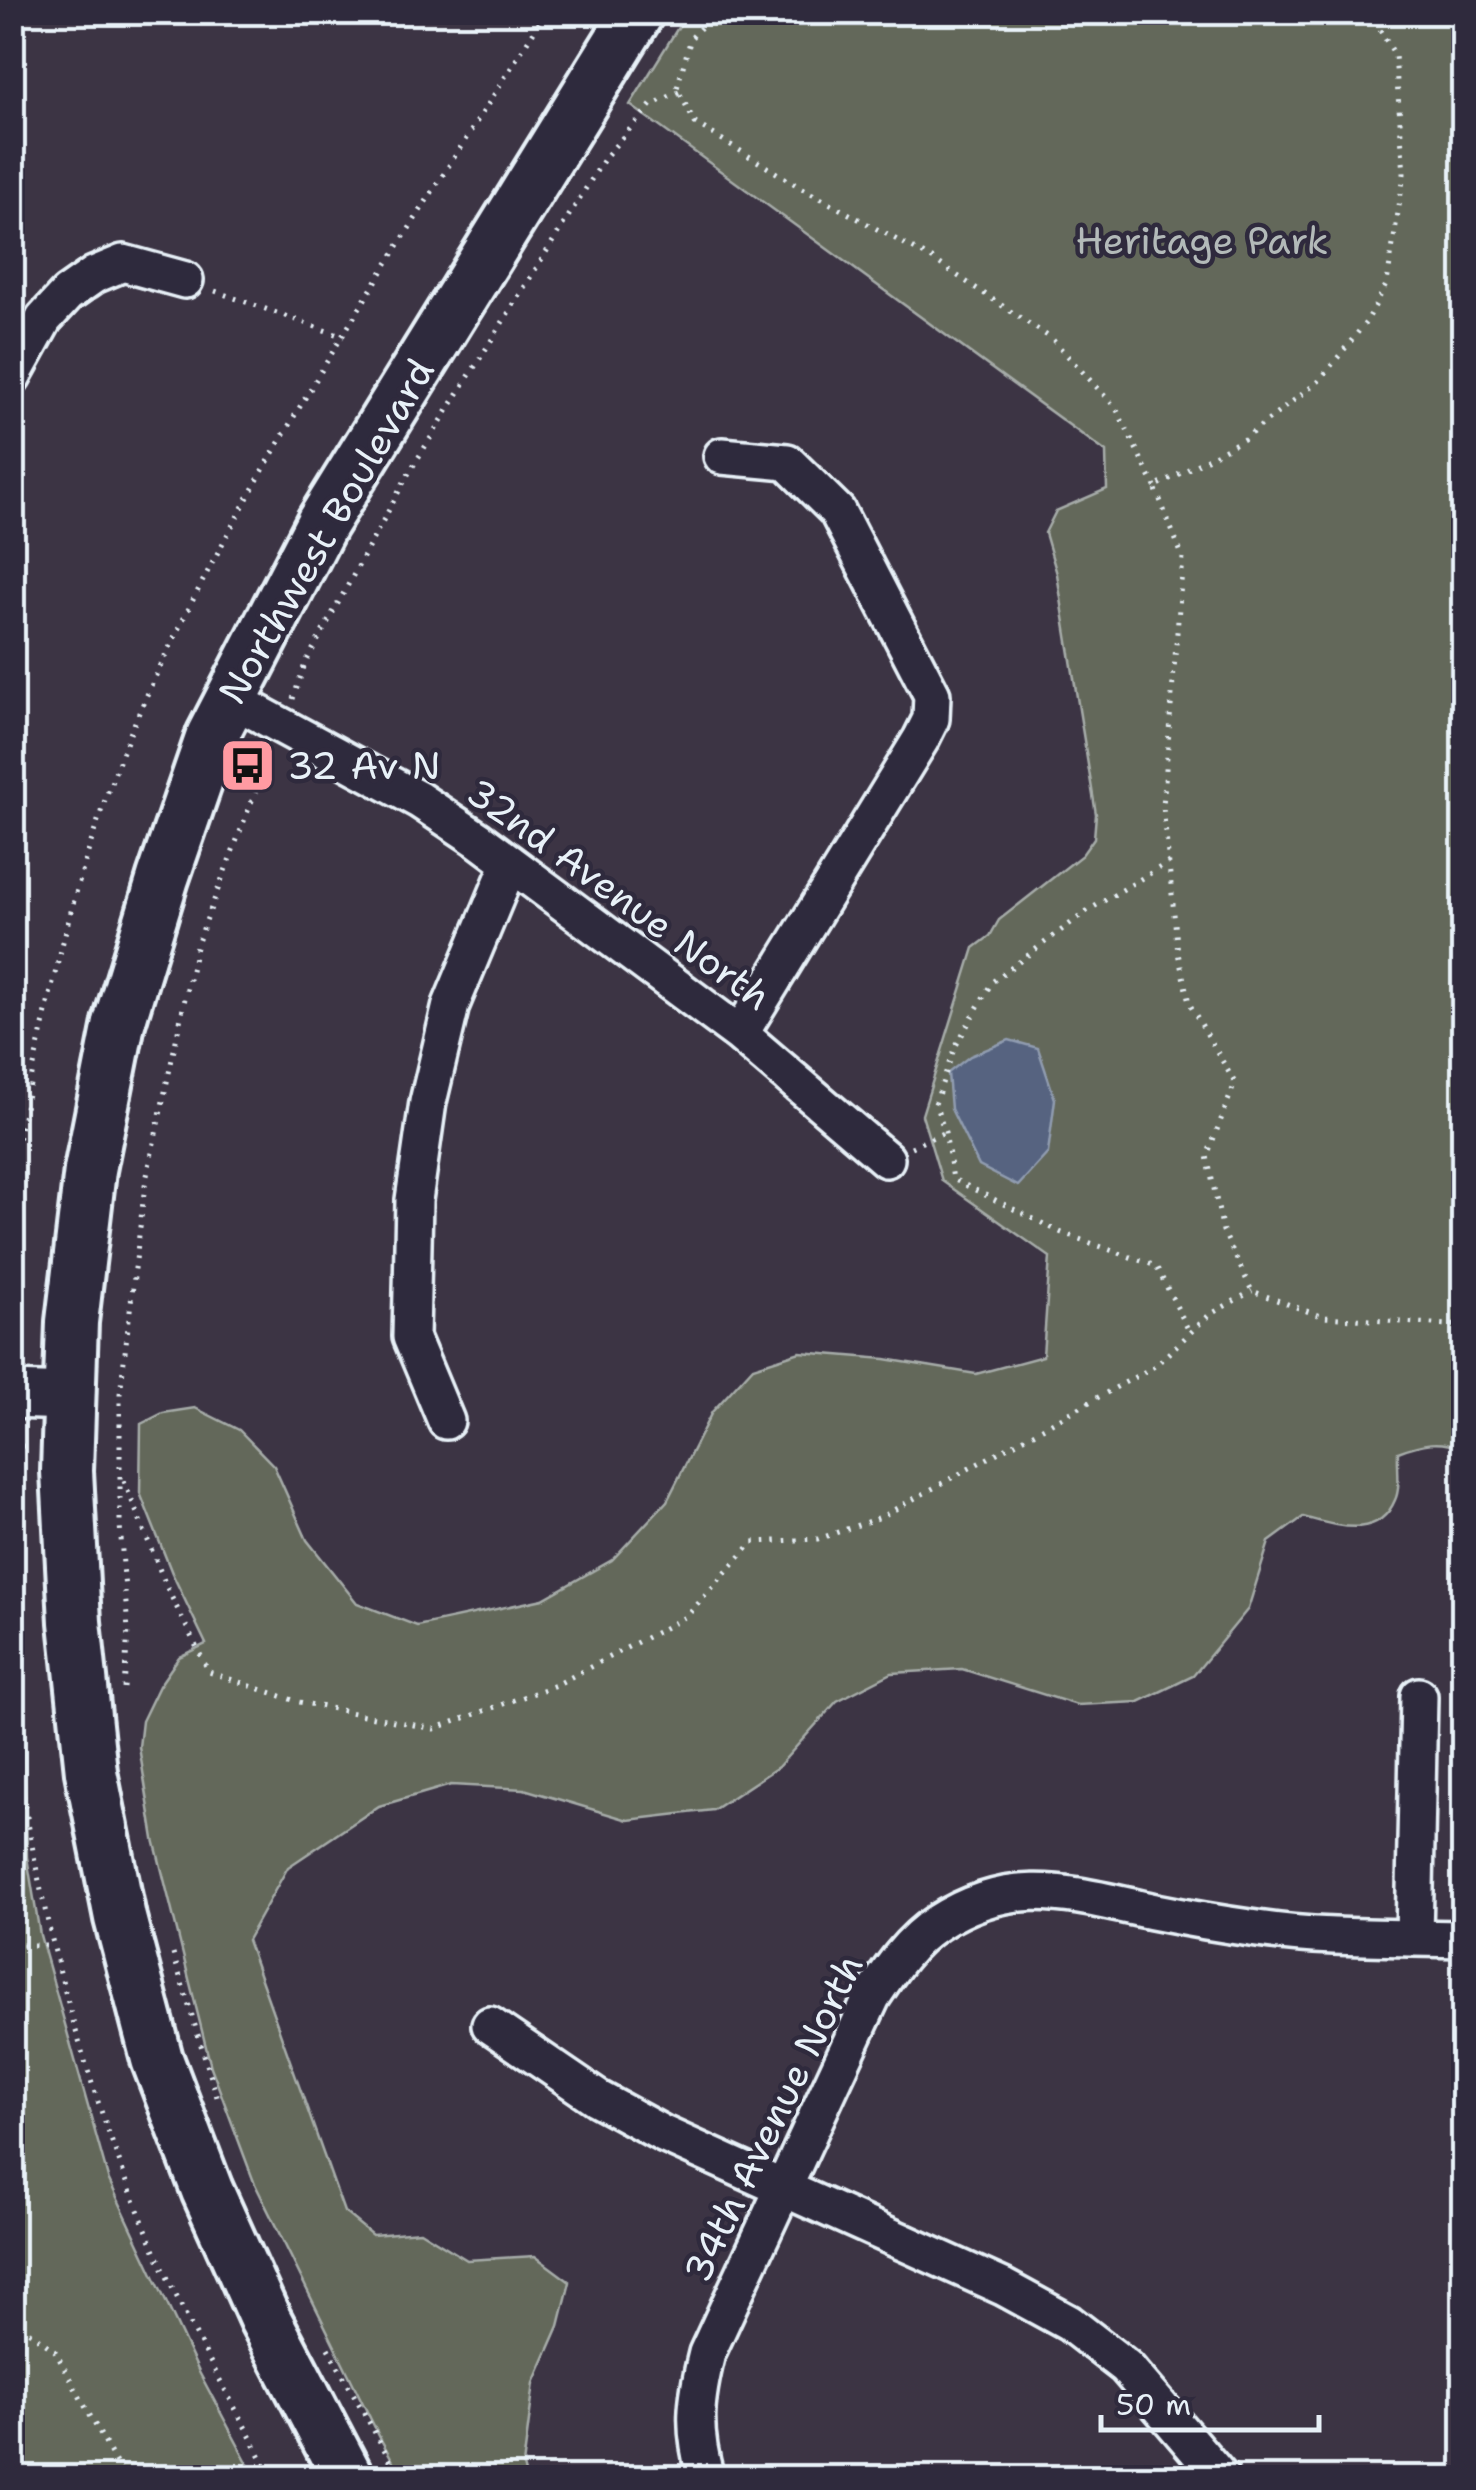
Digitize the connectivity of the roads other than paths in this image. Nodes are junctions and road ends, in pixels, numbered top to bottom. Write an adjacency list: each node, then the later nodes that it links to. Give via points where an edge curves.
1 (638, 12): 5 (main road, Northwest Boulevard, via 322,523)
2 (185, 280): 3 (street, via 123,263 94,274 44,319)
3 (12, 377)
4 (722, 456): 7 (street, via 787,462 837,511 932,695 921,739)
5 (230, 698): 6 (street, 32nd Avenue North, via 419,800); 10 (main road, Northwest Boulevard, via 169,860 118,1024 90,1170)
6 (510, 863): 7 (street, 32nd Avenue North); 11 (street, via 451,1005 414,1200 411,1336)
7 (740, 1034): 8 (street, 32nd Avenue North)
8 (886, 1159)
9 (12, 1395): 10 (street)
10 (69, 1397): 17 (main road, Northwest Boulevard, via 75,1622 91,1772 124,1936 157,2059 207,2190)
11 (446, 1421)
12 (1419, 1696): 13 (street)
13 (1414, 1938): 14 (street, 34th Avenue North); 16 (street, 34th Avenue North, via 1282,1933 1079,1893 1030,1891 980,1901 936,1923 900,1955 872,1997)
14 (1464, 1939)
15 (490, 2026): 16 (street, via 596,2098)
16 (784, 2187): 18 (street, 34th Avenue North, via 707,2353 696,2401); 19 (street, via 1069,2323 1126,2367)
17 (348, 2478)
18 (706, 2478)
19 (1221, 2478)

